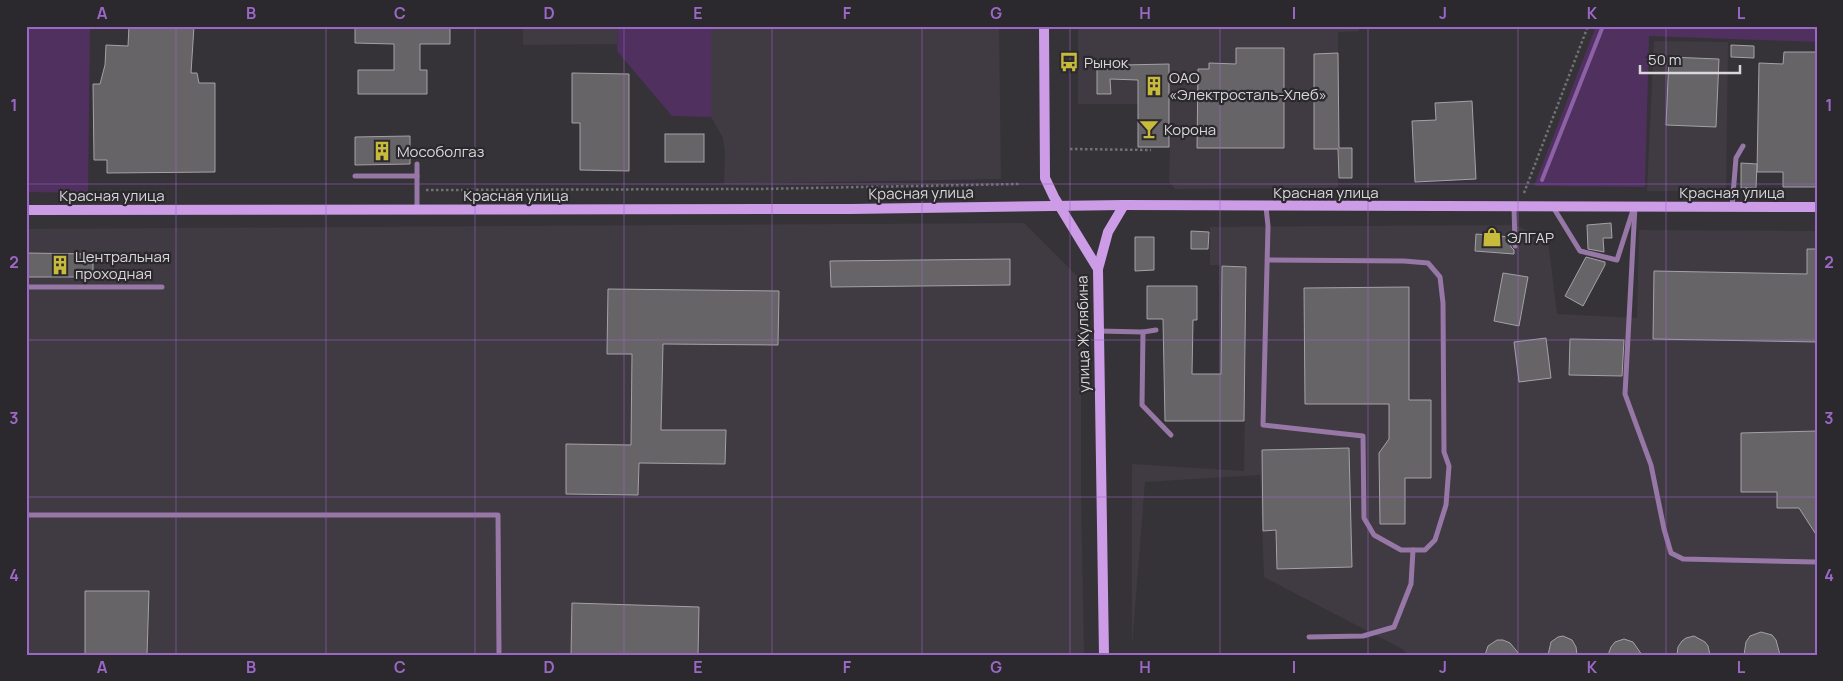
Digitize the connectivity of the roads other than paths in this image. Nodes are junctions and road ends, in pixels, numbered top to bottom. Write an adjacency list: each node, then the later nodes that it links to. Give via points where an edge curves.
1 (1044, 26): 7 (main road, улица Жулябина, via 1045,173)
2 (1743, 146): 12 (lane, via 1736,158)
3 (417, 164): 5 (lane)
4 (354, 176): 5 (lane)
5 (417, 176): 15 (lane)
6 (1124, 205): 7 (main road, Красная улица); 10 (main road, Красная улица); 18 (main road, via 1108,232)
7 (1060, 206): 15 (main road, Красная улица); 18 (main road, улица Жулябина)
8 (1514, 206): 10 (main road, Красная улица); 11 (main road, Красная улица); 16 (lane)
9 (1635, 206): 11 (main road, Красная улица); 11 (lane, via 1617,260 1580,250); 12 (main road, Красная улица); 27 (lane, via 1625,394 1652,466 1671,553 1683,559)
10 (1266, 207): 17 (lane)
11 (1553, 207)
12 (1732, 207): 13 (main road, Красная улица)
13 (1817, 207)
14 (26, 210): 15 (main road, Красная улица)
15 (417, 210)
16 (1515, 246)
17 (1267, 260): 26 (lane, via 1263,425 1363,436 1364,518 1374,535 1401,550); 26 (lane, via 1428,263 1440,277 1444,341 1444,452 1449,466 1446,505 1435,540 1425,550)
18 (1098, 269): 22 (main road, улица Жулябина)
19 (26, 286): 20 (lane)
20 (162, 287)
21 (1156, 330): 23 (lane)
22 (1099, 331): 23 (lane); 30 (main road, улица Жулябина)
23 (1143, 332): 24 (lane, via 1142,405)
24 (1171, 435)
25 (26, 515): 29 (lane, via 498,515)
26 (1413, 550): 28 (lane, via 1411,584 1394,628 1364,636)
27 (1817, 562)
28 (1309, 637)
29 (500, 655)
30 (1104, 655)

